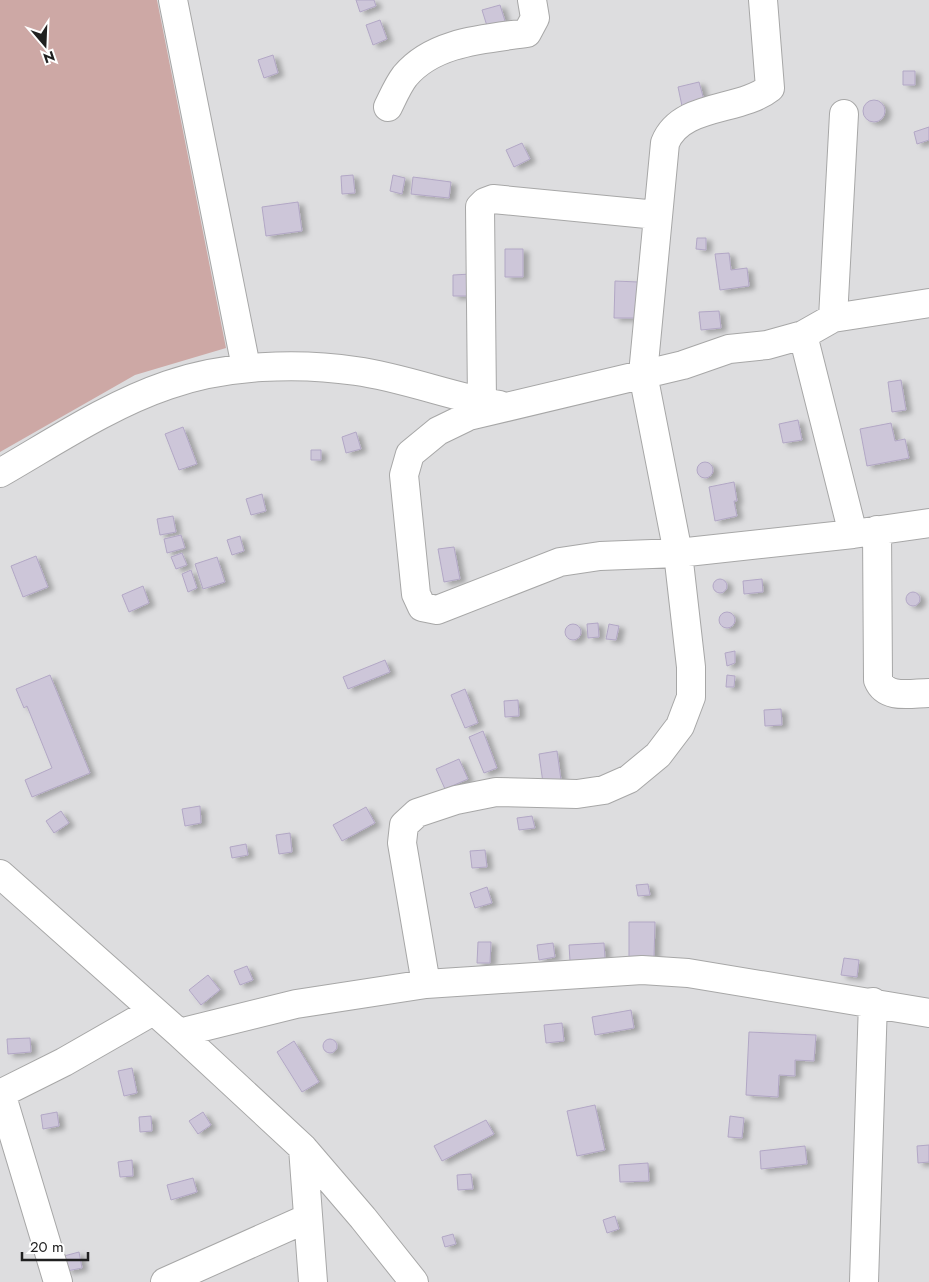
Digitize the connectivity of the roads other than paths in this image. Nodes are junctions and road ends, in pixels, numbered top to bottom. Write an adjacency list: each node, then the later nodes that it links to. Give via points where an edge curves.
1 (173, 0): 10 (street)
2 (763, 0): 6 (street, via 770,88 761,95 676,125 665,143)
3 (537, 3): 4 (street, via 535,18 527,33 466,42 428,57 405,76)
4 (388, 107)
5 (844, 114): 8 (street)
6 (657, 215): 11 (street); 12 (street, via 493,199 480,207)
7 (929, 303): 8 (street)
8 (833, 318): 9 (street)
9 (803, 335): 11 (street, via 767,345 729,349 683,365); 15 (street)
10 (246, 367): 12 (street, via 356,371); 13 (street, via 169,384 127,403)
11 (643, 374): 12 (street); 16 (street)
12 (494, 404): 16 (street, via 438,431 410,454 404,475 416,594 422,608 437,610 451,606 515,577 560,562 600,556)
13 (0, 472)
14 (929, 523): 15 (street)
15 (865, 532): 16 (street); 17 (street, via 881,688 887,692)
16 (678, 553): 19 (street, via 691,667 691,697 680,726 658,755 629,779 604,790 577,794 496,792 456,800 417,813 404,825 402,843)
17 (929, 693)
18 (0, 874): 21 (street)
19 (426, 984): 20 (street, via 642,970 688,973); 23 (street, via 296,1004)
20 (874, 1002): 22 (street); 31 (street)
21 (153, 1011): 23 (street); 24 (street, via 64,1062)
22 (929, 1012)
23 (178, 1033): 25 (street)
24 (1, 1093): 27 (street)
25 (303, 1148): 26 (street); 30 (street)
26 (308, 1218): 28 (street); 29 (street)
27 (58, 1282)
28 (165, 1282)
29 (313, 1282)
30 (414, 1282)
31 (864, 1282)

